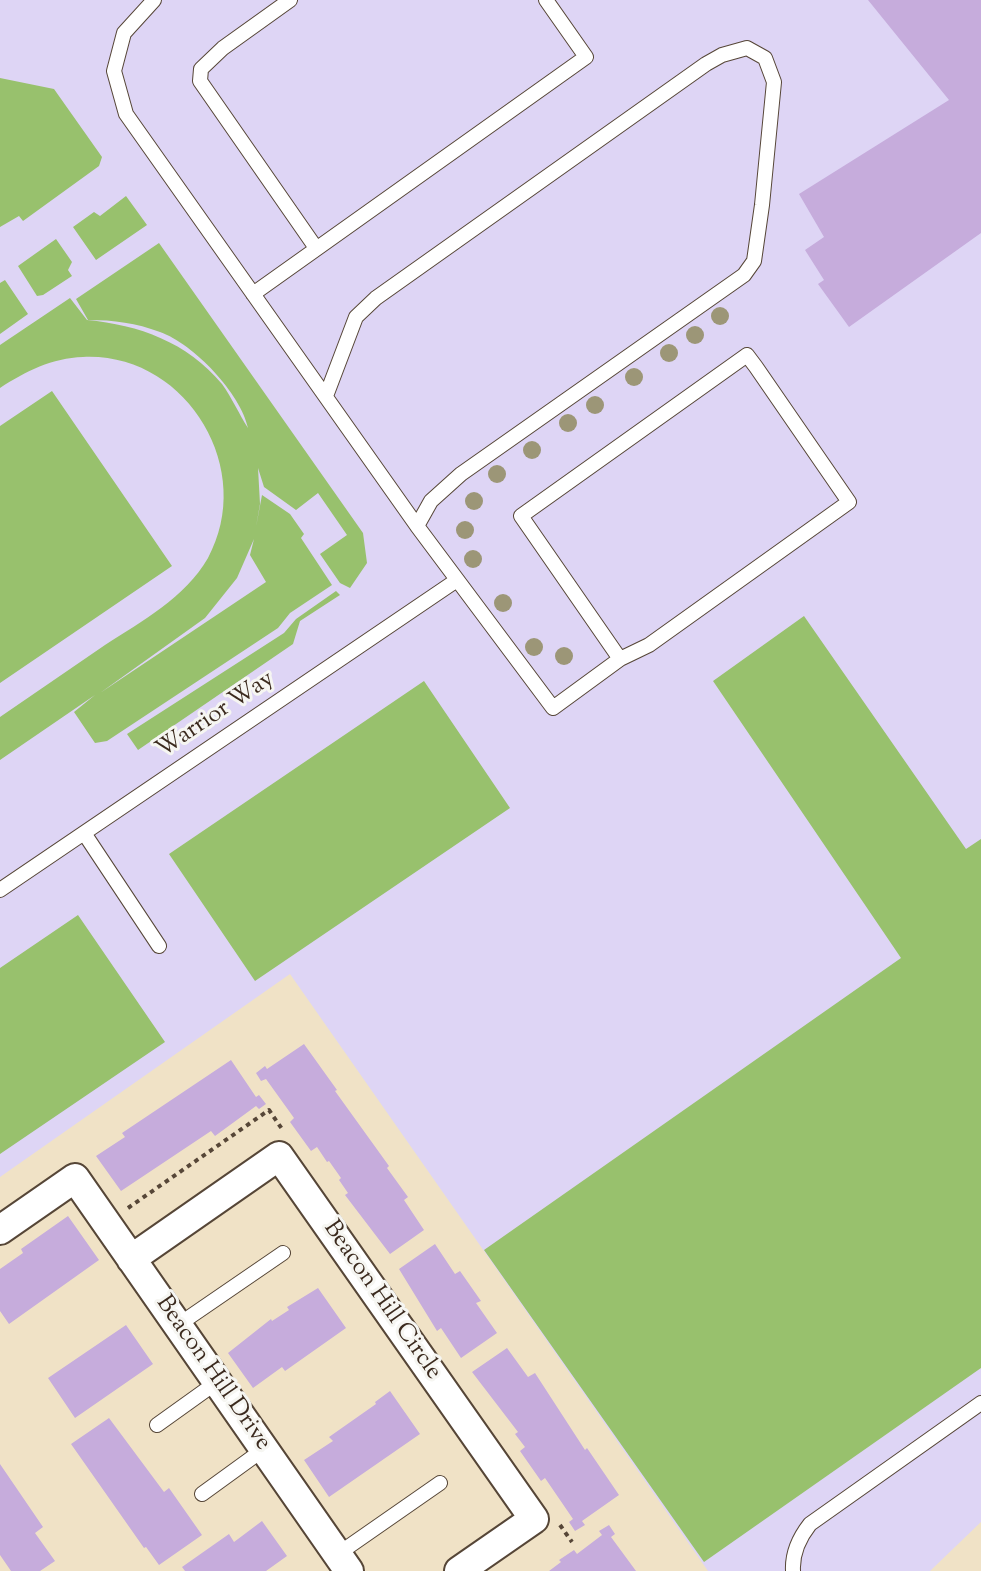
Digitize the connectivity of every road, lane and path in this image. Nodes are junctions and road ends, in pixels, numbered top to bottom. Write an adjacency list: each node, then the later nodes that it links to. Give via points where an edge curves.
1 (154, 0): 5 (lane, via 124,33 114,71 126,114)
2 (290, 0): 4 (lane, via 223,48 201,69 200,81)
3 (546, 0): 4 (lane, via 586,57)
4 (316, 248): 5 (lane)
5 (253, 294): 6 (lane)
6 (326, 396): 7 (lane); 7 (lane, via 356,317 376,298 706,64 747,48 765,58 774,82 754,261 744,275 461,474 431,501)
7 (417, 526): 8 (lane)
8 (457, 580): 9 (lane, via 553,708); 10 (lane, Warrior Way)
9 (620, 659): 9 (lane, via 521,516 747,355 849,502 649,645)
10 (84, 833): 11 (lane, Warrior Way); 12 (lane)
11 (0, 890)
12 (159, 946)
13 (0, 1230): 15 (street, Beacon Hill Drive, via 75,1178)
14 (283, 1253): 16 (lane)
15 (131, 1259): 16 (street, Beacon Hill Drive); 24 (street, Beacon Hill Circle, via 279,1156 534,1519)
16 (178, 1325): 17 (street, Beacon Hill Drive)
17 (217, 1382): 19 (lane); 20 (street, Beacon Hill Drive)
18 (981, 1403): 25 (lane, via 810,1524 800,1537)
19 (157, 1425)
20 (264, 1449): 22 (lane); 23 (street, Beacon Hill Drive)
21 (440, 1483): 23 (lane)
22 (202, 1494)
23 (343, 1562)
24 (459, 1571)
25 (793, 1571)

